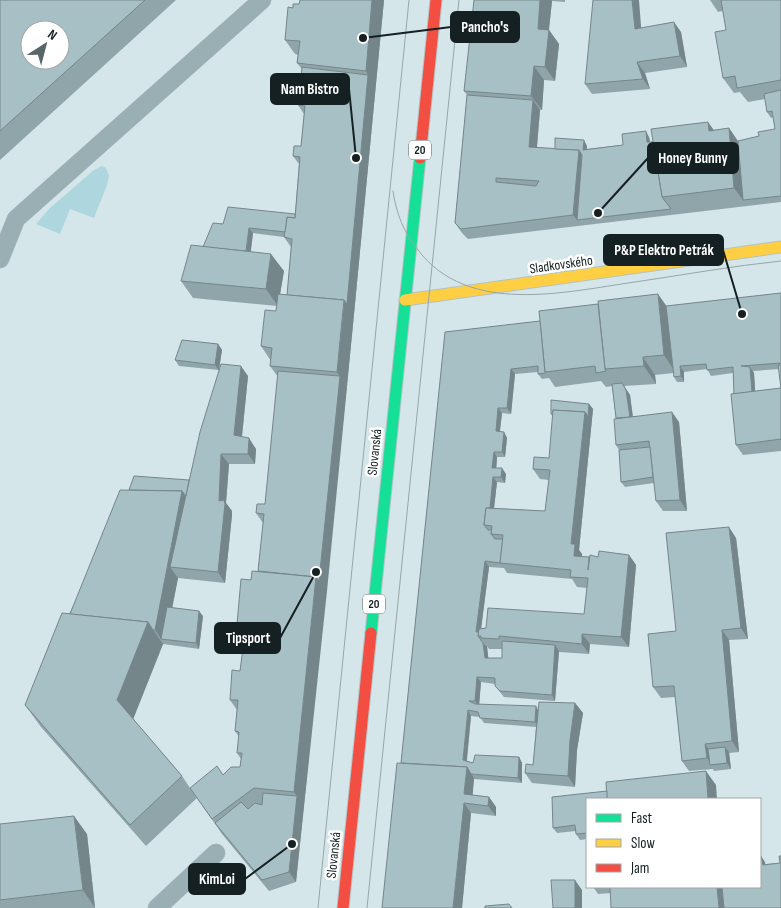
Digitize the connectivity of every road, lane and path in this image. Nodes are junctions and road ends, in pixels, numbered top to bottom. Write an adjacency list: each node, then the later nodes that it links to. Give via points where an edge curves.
1 (262, 0): 4 (lane, via 16,219)
2 (436, 0): 5 (main road, Slovanská / 20)
3 (781, 247): 5 (main road, Sladkovského)
4 (0, 259)
5 (405, 300): 8 (main road, Slovanská / 20)
6 (216, 852): 7 (lane)
7 (157, 908)
8 (343, 908)

